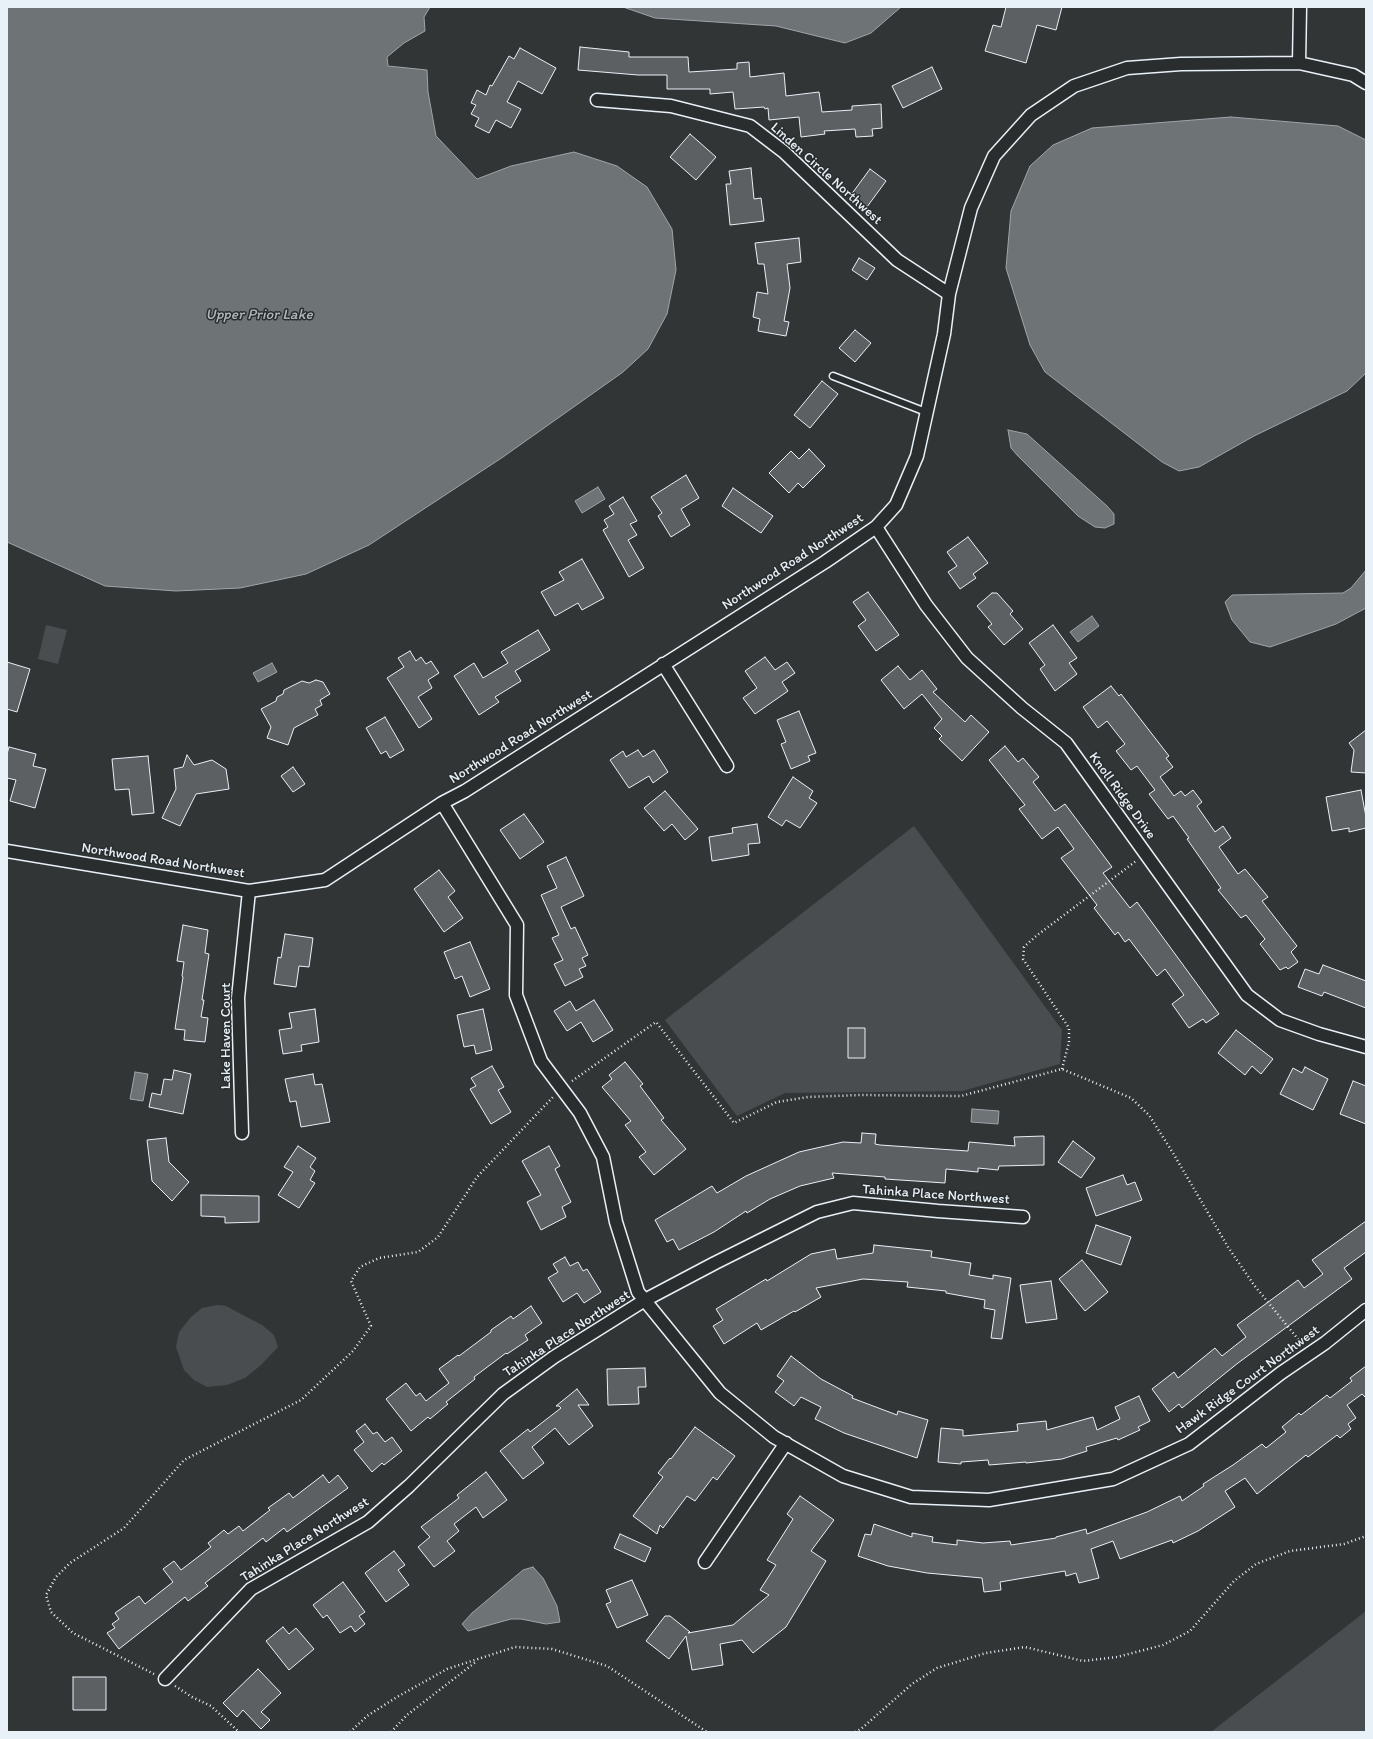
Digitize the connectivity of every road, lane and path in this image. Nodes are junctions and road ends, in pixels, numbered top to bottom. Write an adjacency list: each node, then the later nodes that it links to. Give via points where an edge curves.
1 (1300, 7): 2 (street)
2 (1299, 63): 3 (street, Northwood Road Northwest, via 1353,75); 5 (street, Northwood Road Northwest, via 1181,64 1127,68 1074,86 1031,115 994,156 971,208)
3 (1366, 83)
4 (597, 100): 5 (street, Linden Circle Northwest, via 672,106 750,126 784,152 897,260)
5 (949, 294): 7 (street, Northwood Road Northwest, via 944,334)
6 (833, 376): 7 (lane)
7 (926, 412): 8 (street, Northwood Road Northwest, via 917,456 896,504)
8 (876, 527): 9 (street, Northwood Road Northwest); 13 (street, Knoll Ridge Drive, via 926,605 967,658 1022,708 1066,743)
9 (663, 664): 10 (street); 11 (street, Northwood Road Northwest)
10 (727, 766)
11 (442, 804): 14 (street, Northwood Road Northwest, via 325,880); 19 (street, Hawk Ridge Court Northwest, via 517,925 516,995 541,1061 580,1113 603,1157 616,1222 638,1292)
12 (7, 851): 14 (street, Northwood Road Northwest)
13 (1145, 854): 15 (street, Knoll Ridge Drive, via 1247,996 1280,1020); 16 (path, via 1024,947 1023,959 1069,1028 1069,1042)
14 (249, 891): 17 (street, Lake Haven Court, via 238,998)
15 (1366, 1047)
16 (1062, 1069)
17 (242, 1133)
18 (1023, 1217): 19 (street, Tahinka Place Northwest, via 853,1204 817,1212)
19 (645, 1300): 21 (street, Hawk Ridge Court Northwest, via 720,1393 774,1437); 25 (street, Tahinka Place Northwest, via 554,1357 503,1394 409,1486 368,1522 251,1589)
20 (1366, 1310): 21 (street, Hawk Ridge Court Northwest, via 1189,1444 1113,1479 989,1500 910,1497 843,1476)
21 (786, 1443): 23 (street)
22 (1366, 1536): 30 (path, via 1344,1544 1290,1551 1256,1564 1234,1581 1190,1631 1163,1645 1117,1657 1083,1661 1025,1647 986,1653 937,1668 912,1684)
23 (705, 1562)
24 (479, 1660): 27 (path, via 447,1669 396,1697 367,1716); 28 (path, via 407,1715); 29 (path, via 515,1647 552,1649 607,1666)
25 (165, 1679): 26 (path, via 211,1706)
26 (239, 1732)
27 (350, 1732)
28 (391, 1732)
29 (707, 1732)
30 (855, 1732)

